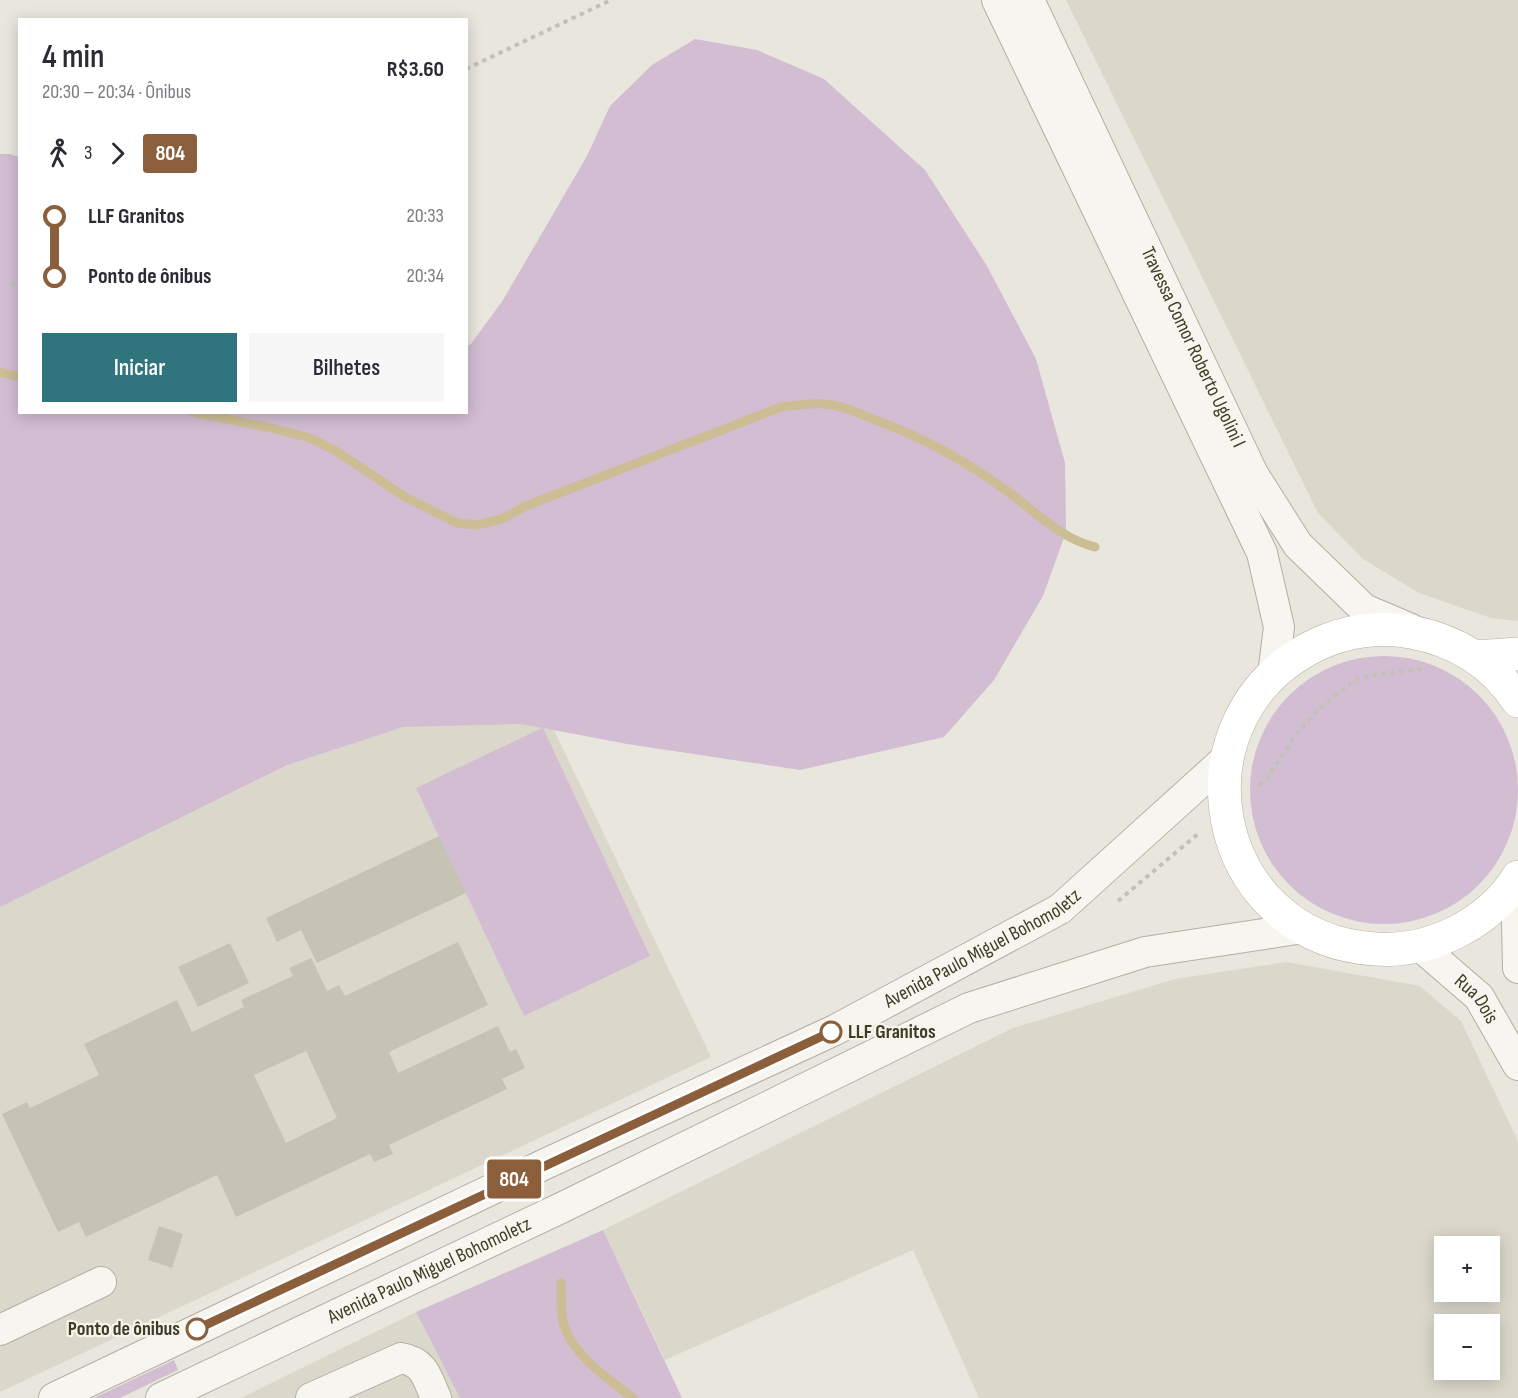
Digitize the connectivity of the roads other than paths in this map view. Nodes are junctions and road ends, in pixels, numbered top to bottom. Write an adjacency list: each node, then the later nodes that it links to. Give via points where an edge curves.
1 (997, 0): 6 (street, Travessa Comor Roberto Ugolini I, via 1262,553 1280,627)
2 (1029, 0): 3 (street, Travessa Comor Roberto Ugolini I, via 1253,474 1298,545 1364,609)
3 (1425, 634): 5 (main road); 6 (main road, via 1385,629 1344,634 1306,650)
4 (1518, 654): 5 (main road)
5 (1476, 657): 7 (main road)
6 (1273, 675): 8 (main road, via 1244,713)
7 (1518, 701)
8 (1227, 758): 10 (main road, via 1225,810 1233,845 1268,901); 16 (street, Avenida Paulo Miguel Bohomoletz, via 1060,909 834,1030)
9 (1517, 878): 11 (main road, via 1501,899 1471,924); 12 (street)
10 (1303, 928): 11 (main road, via 1360,948); 17 (street, Avenida Paulo Miguel Bohomoletz, via 1145,952 969,1008)
11 (1420, 946): 13 (street, Rua Dois, via 1479,997)
12 (1518, 968)
13 (1518, 1065)
14 (101, 1282): 15 (street)
15 (0, 1330)
16 (177, 1339): 17 (street); 18 (street, Avenida Paulo Miguel Bohomoletz)
17 (203, 1389): 19 (street, Avenida Paulo Miguel Bohomoletz)
18 (54, 1398)
19 (161, 1398)
20 (311, 1398): 21 (street, via 401,1358 413,1360 422,1368)
21 (436, 1398)

